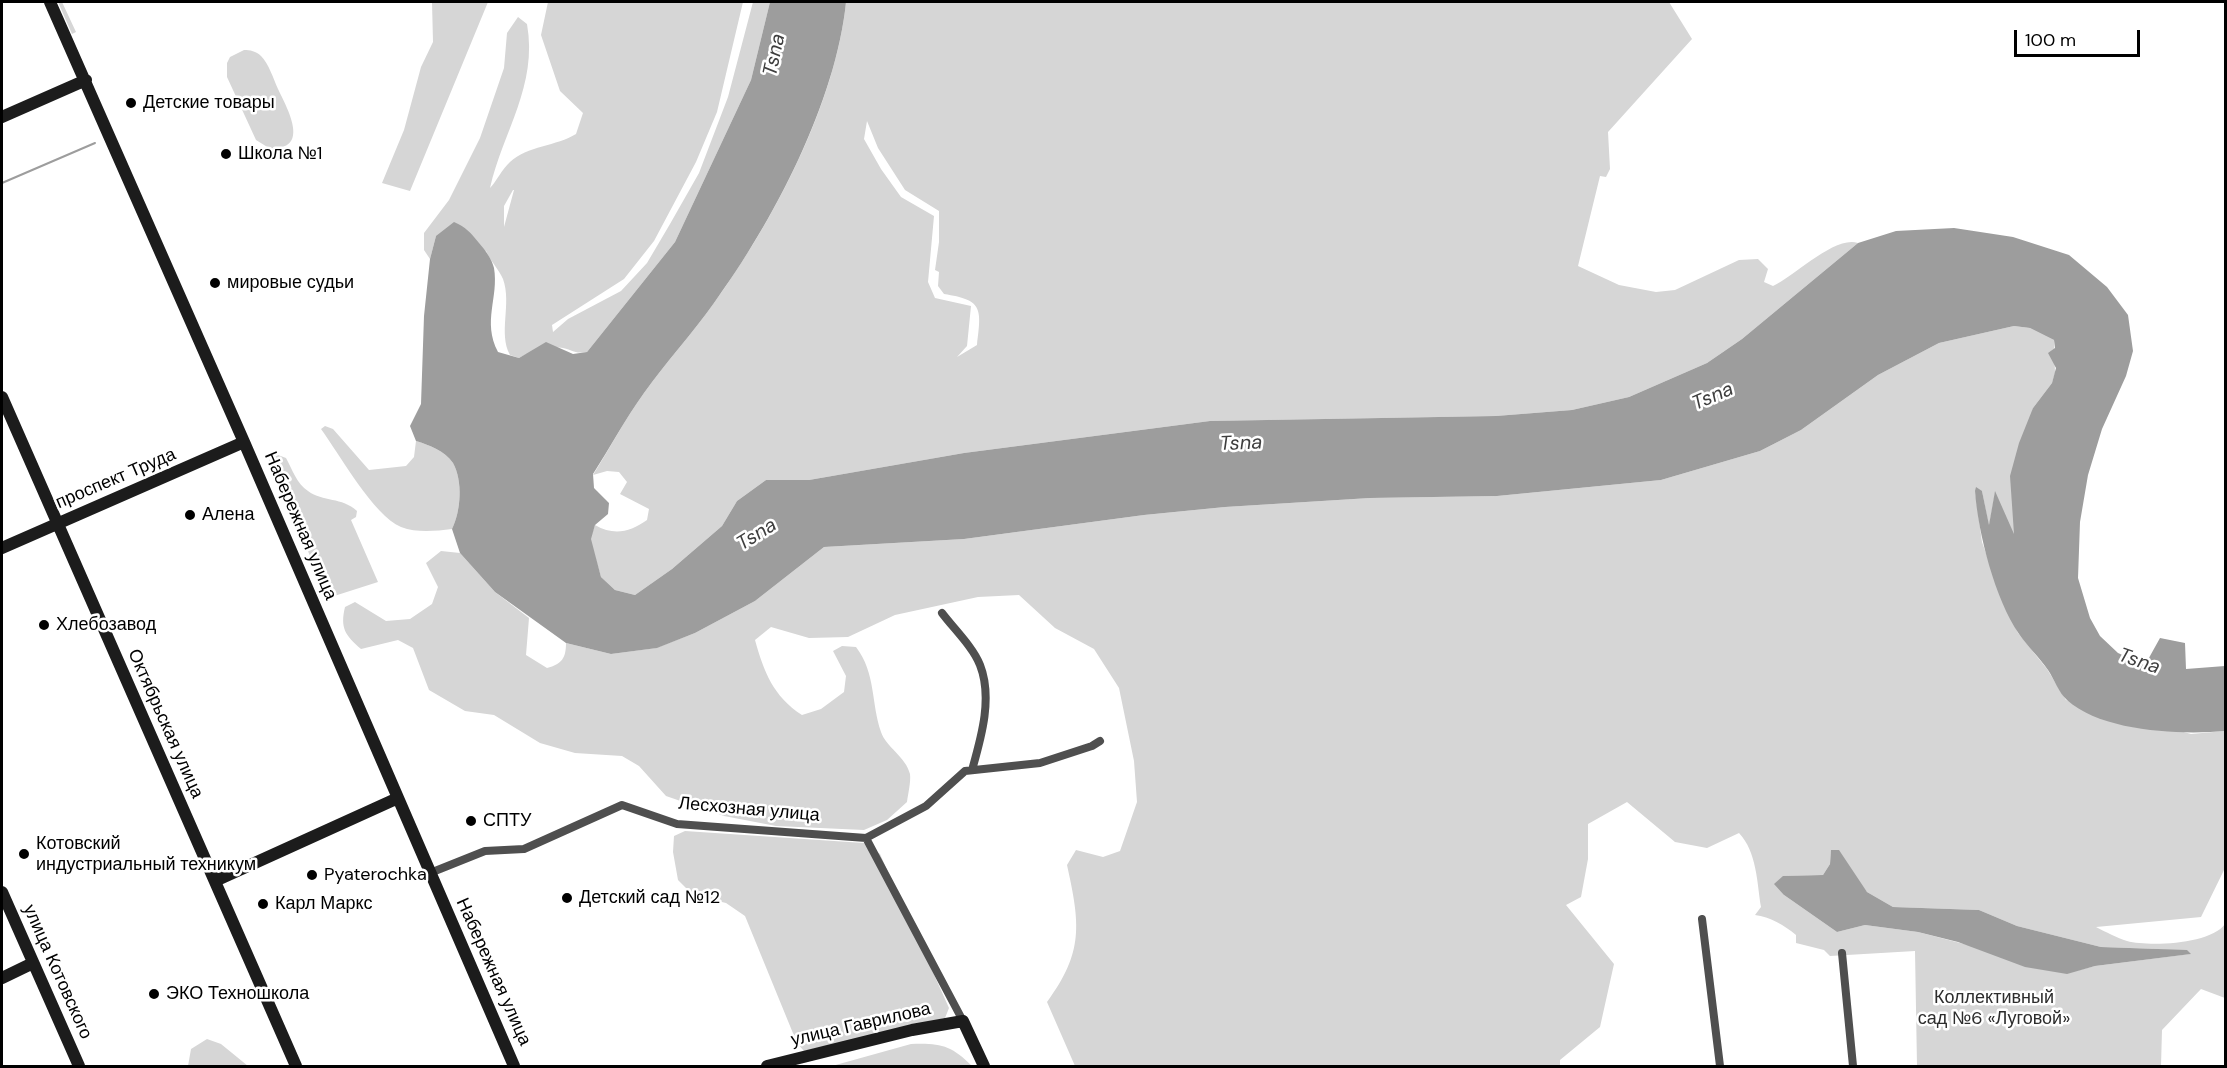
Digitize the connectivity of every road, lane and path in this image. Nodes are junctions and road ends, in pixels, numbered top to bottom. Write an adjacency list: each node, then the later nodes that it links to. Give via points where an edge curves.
1 (50, 2): 2 (street, Набережная улица)
2 (86, 80): 3 (street); 5 (street, Набережная улица)
3 (2, 117)
4 (2, 397): 6 (street, Октябрьская улица)
5 (244, 442): 6 (street, проспект Труда); 11 (street, Набережная улица)
6 (58, 523): 7 (street, проспект Труда); 14 (street, Октябрьская улица)
7 (2, 549)
8 (942, 613): 10 (street, via 980,663 985,684 981,738)
9 (1100, 741): 10 (street, via 1040,763)
10 (972, 770): 12 (street, via 965,771 926,806)
11 (398, 798): 13 (street, Набережная улица); 14 (street)
12 (866, 838): 13 (street, Лесхозная улица, via 677,824 622,805 524,849 485,851); 20 (street)
13 (429, 873): 23 (street, Набережная улица)
14 (215, 881): 22 (street, Октябрьская улица)
15 (2, 892): 18 (street, улица Котовского)
16 (1702, 919): 26 (street)
17 (1842, 953): 27 (street)
18 (33, 963): 19 (street); 21 (street, улица Котовского)
19 (2, 978)
20 (963, 1021): 24 (street, улица Гаврилова); 25 (street)
21 (79, 1066)
22 (296, 1066)
23 (514, 1066)
24 (767, 1066)
25 (984, 1066)
26 (1720, 1066)
27 (1853, 1066)

